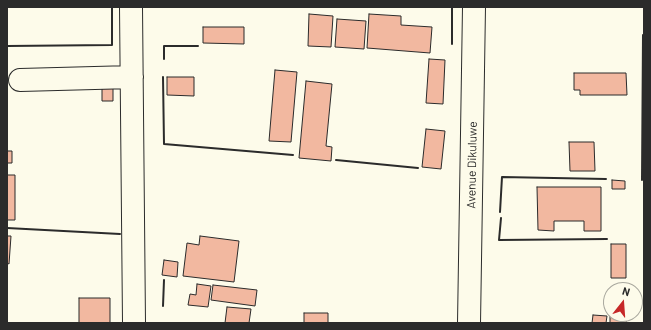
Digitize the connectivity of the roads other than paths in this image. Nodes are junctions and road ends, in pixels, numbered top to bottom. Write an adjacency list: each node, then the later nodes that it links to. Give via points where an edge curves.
1 (131, 7): 3 (street)
2 (474, 7): 6 (street, Avenue Dikuluwe)
3 (132, 76): 4 (street); 5 (street)
4 (20, 80)
5 (134, 323)
6 (469, 323)

